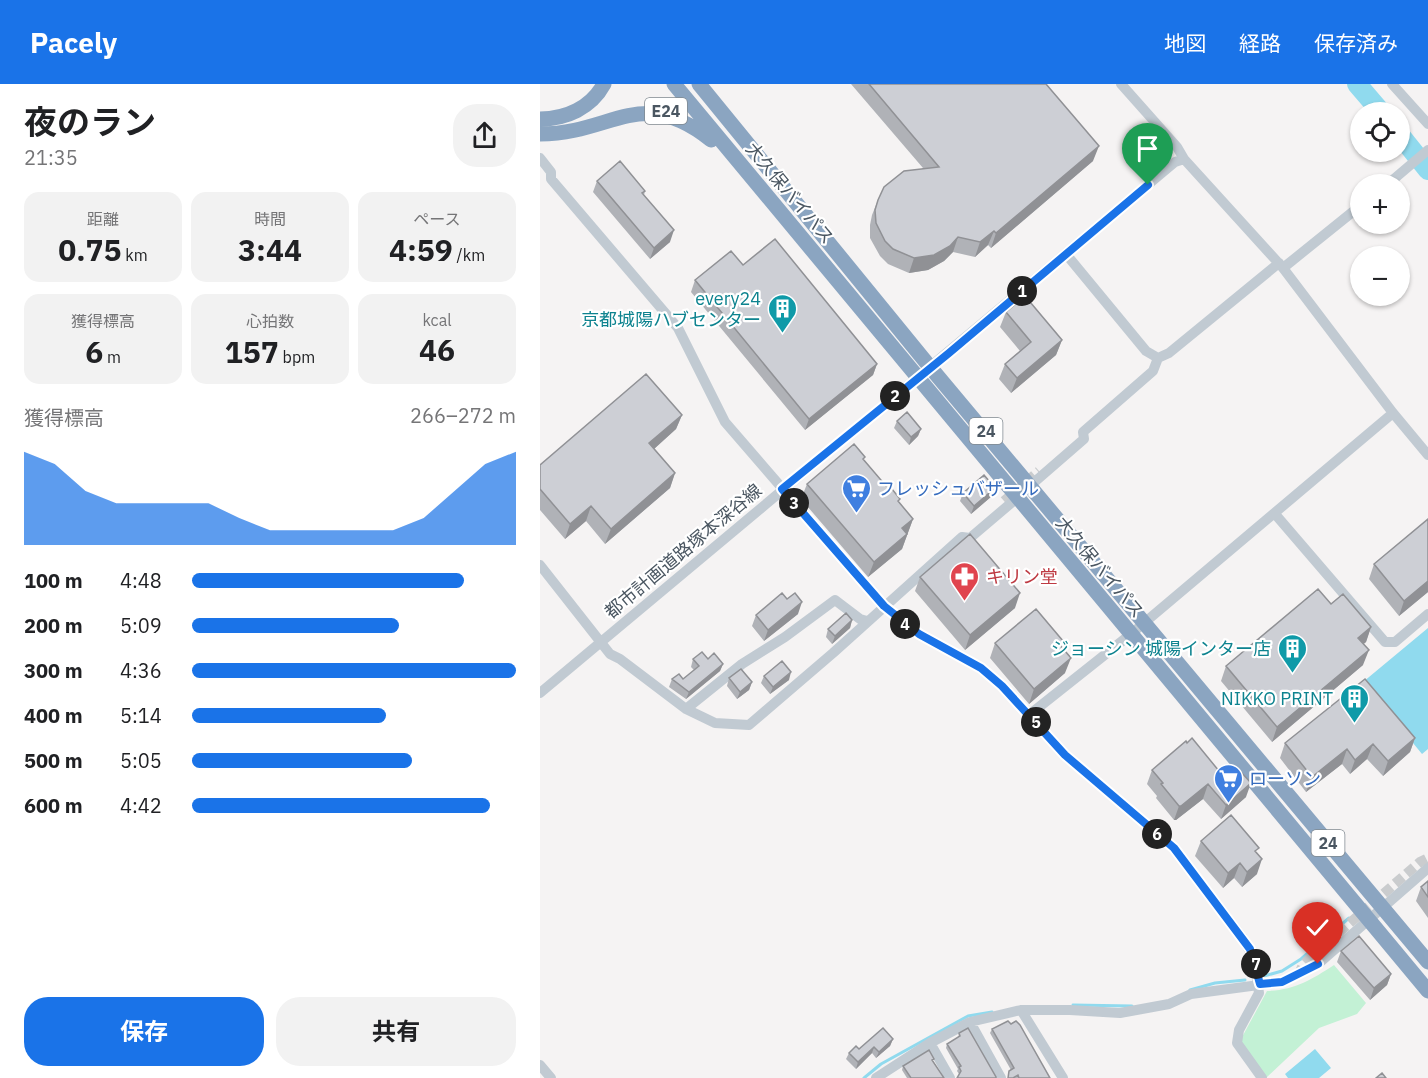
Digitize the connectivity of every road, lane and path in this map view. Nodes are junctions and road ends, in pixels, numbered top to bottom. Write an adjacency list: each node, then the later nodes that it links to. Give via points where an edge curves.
1 (604, 84): 6 (highway, via 594,98 574,113)
2 (674, 84): 13 (highway, 大久保バイパス / 24)
3 (699, 84): 18 (highway, 大久保バイパス / 24)
4 (1121, 84): 11 (street)
5 (1392, 84): 7 (street)
6 (540, 119)
7 (1428, 124)
8 (540, 134): 13 (highway, E24, via 564,132 627,111 665,110 697,127)
9 (1428, 150): 12 (street)
10 (540, 158): 24 (street, via 552,172 551,179 678,328 725,423)
11 (1184, 159): 15 (street, 都市計画道路塚本深谷線, via 1175,162); 16 (street)
12 (1401, 174)
13 (764, 193): 19 (highway, 大久保バイパス / 24)
14 (1350, 213): 16 (street)
15 (1066, 254): 17 (street, via 1150,356); 18 (street, 都市計画道路塚本深谷線)
16 (1281, 265): 17 (street, via 1163,358); 20 (street)
17 (1158, 358): 21 (street, via 1153,371)
18 (930, 367): 19 (street, 都市計画道路塚本深谷線); 23 (highway, 大久保バイパス / 24)
19 (918, 377): 24 (street, 都市計画道路塚本深谷線); 25 (highway, 大久保バイパス / 24)
20 (1393, 413): 22 (street); 26 (street)
21 (1083, 432): 23 (street); 23 (street, via 1084,439)
22 (1428, 454)
23 (1035, 478): 31 (highway, 大久保バイパス / 24)
24 (782, 489): 28 (street); 33 (street, 都市計画道路塚本深谷線)
25 (1010, 499): 28 (street, via 970,538 962,537); 32 (highway, 大久保バイパス / 24)
26 (1275, 514): 29 (street, via 1385,642 1395,642); 31 (street)
27 (540, 565): 33 (street)
28 (884, 606): 30 (street); 36 (street, via 919,634 981,668)
29 (1428, 614)
30 (867, 621): 35 (street, via 835,600 742,664); 35 (street, via 749,725 715,723)
31 (1144, 623): 32 (street); 38 (highway, 大久保バイパス / 24)
32 (1131, 634): 36 (street); 39 (highway, 大久保バイパス / 24)
33 (601, 642): 34 (street, 都市計画道路塚本深谷線); 35 (street, via 610,654)
34 (540, 693)
35 (686, 709)
36 (1029, 715): 41 (street, via 1065,755 1174,848 1250,949)
37 (1428, 868): 38 (street)
38 (1383, 908): 39 (street); 40 (highway, 大久保バイパス / 24)
39 (1369, 919): 41 (street, via 1318,964 1282,982); 42 (highway, 大久保バイパス / 24)
40 (1428, 963)
41 (1260, 984): 43 (street, via 1191,994 1169,1004 1120,1013); 54 (street, via 1237,1043)
42 (1428, 991)
43 (1021, 1010): 44 (street); 53 (street)
44 (970, 1022): 45 (street); 52 (street)
45 (930, 1043): 47 (street); 51 (street)
46 (540, 1065): 48 (street)
47 (889, 1068): 49 (street); 50 (street)
48 (551, 1078)
49 (876, 1078)
50 (895, 1078)
51 (951, 1078)
52 (1001, 1078)
53 (1063, 1078)
54 (1262, 1078)

